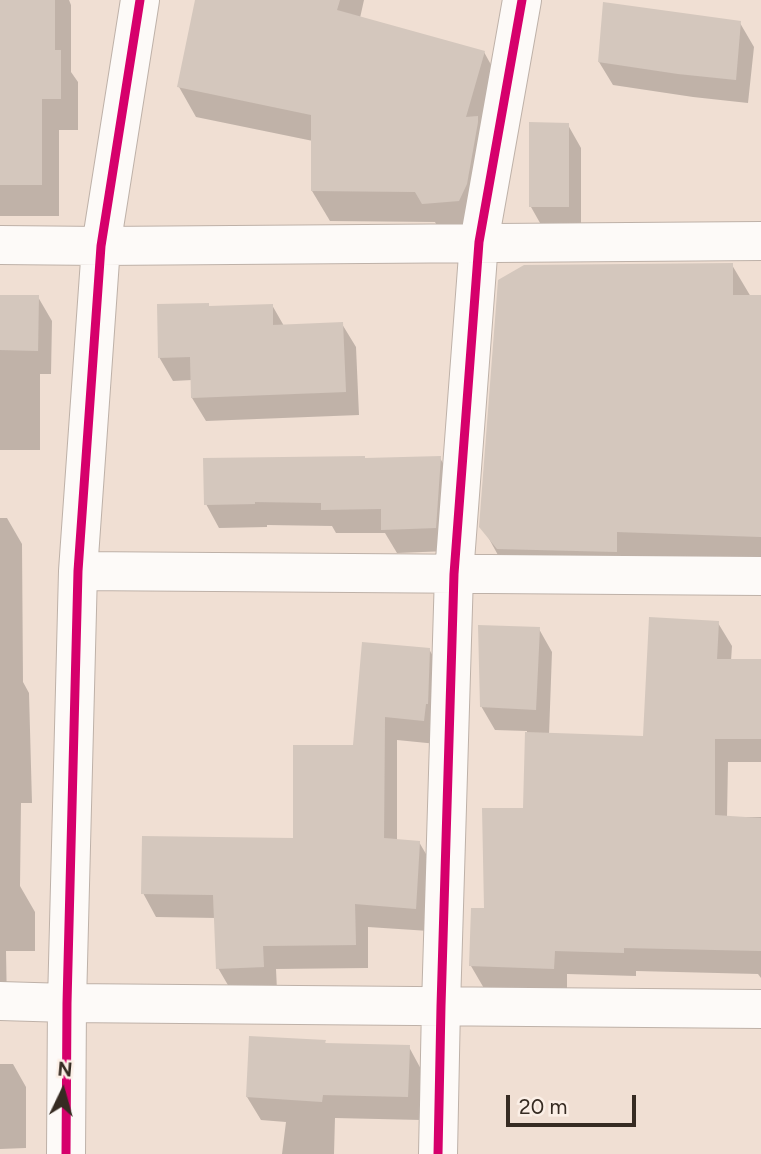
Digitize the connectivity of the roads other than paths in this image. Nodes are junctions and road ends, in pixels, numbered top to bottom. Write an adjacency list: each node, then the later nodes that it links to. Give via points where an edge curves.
1 (141, 0): 6 (street)
2 (522, 0): 4 (street)
3 (761, 241): 4 (street)
4 (479, 242): 6 (street); 8 (street)
5 (0, 245): 6 (street)
6 (101, 246): 7 (street)
7 (78, 571): 8 (street); 11 (street)
8 (454, 574): 9 (street); 12 (street)
9 (761, 576)
10 (0, 1001): 11 (street)
11 (67, 1003): 12 (street); 14 (street)
12 (441, 1006): 13 (street); 15 (street)
13 (761, 1009)
14 (66, 1154)
15 (438, 1154)

